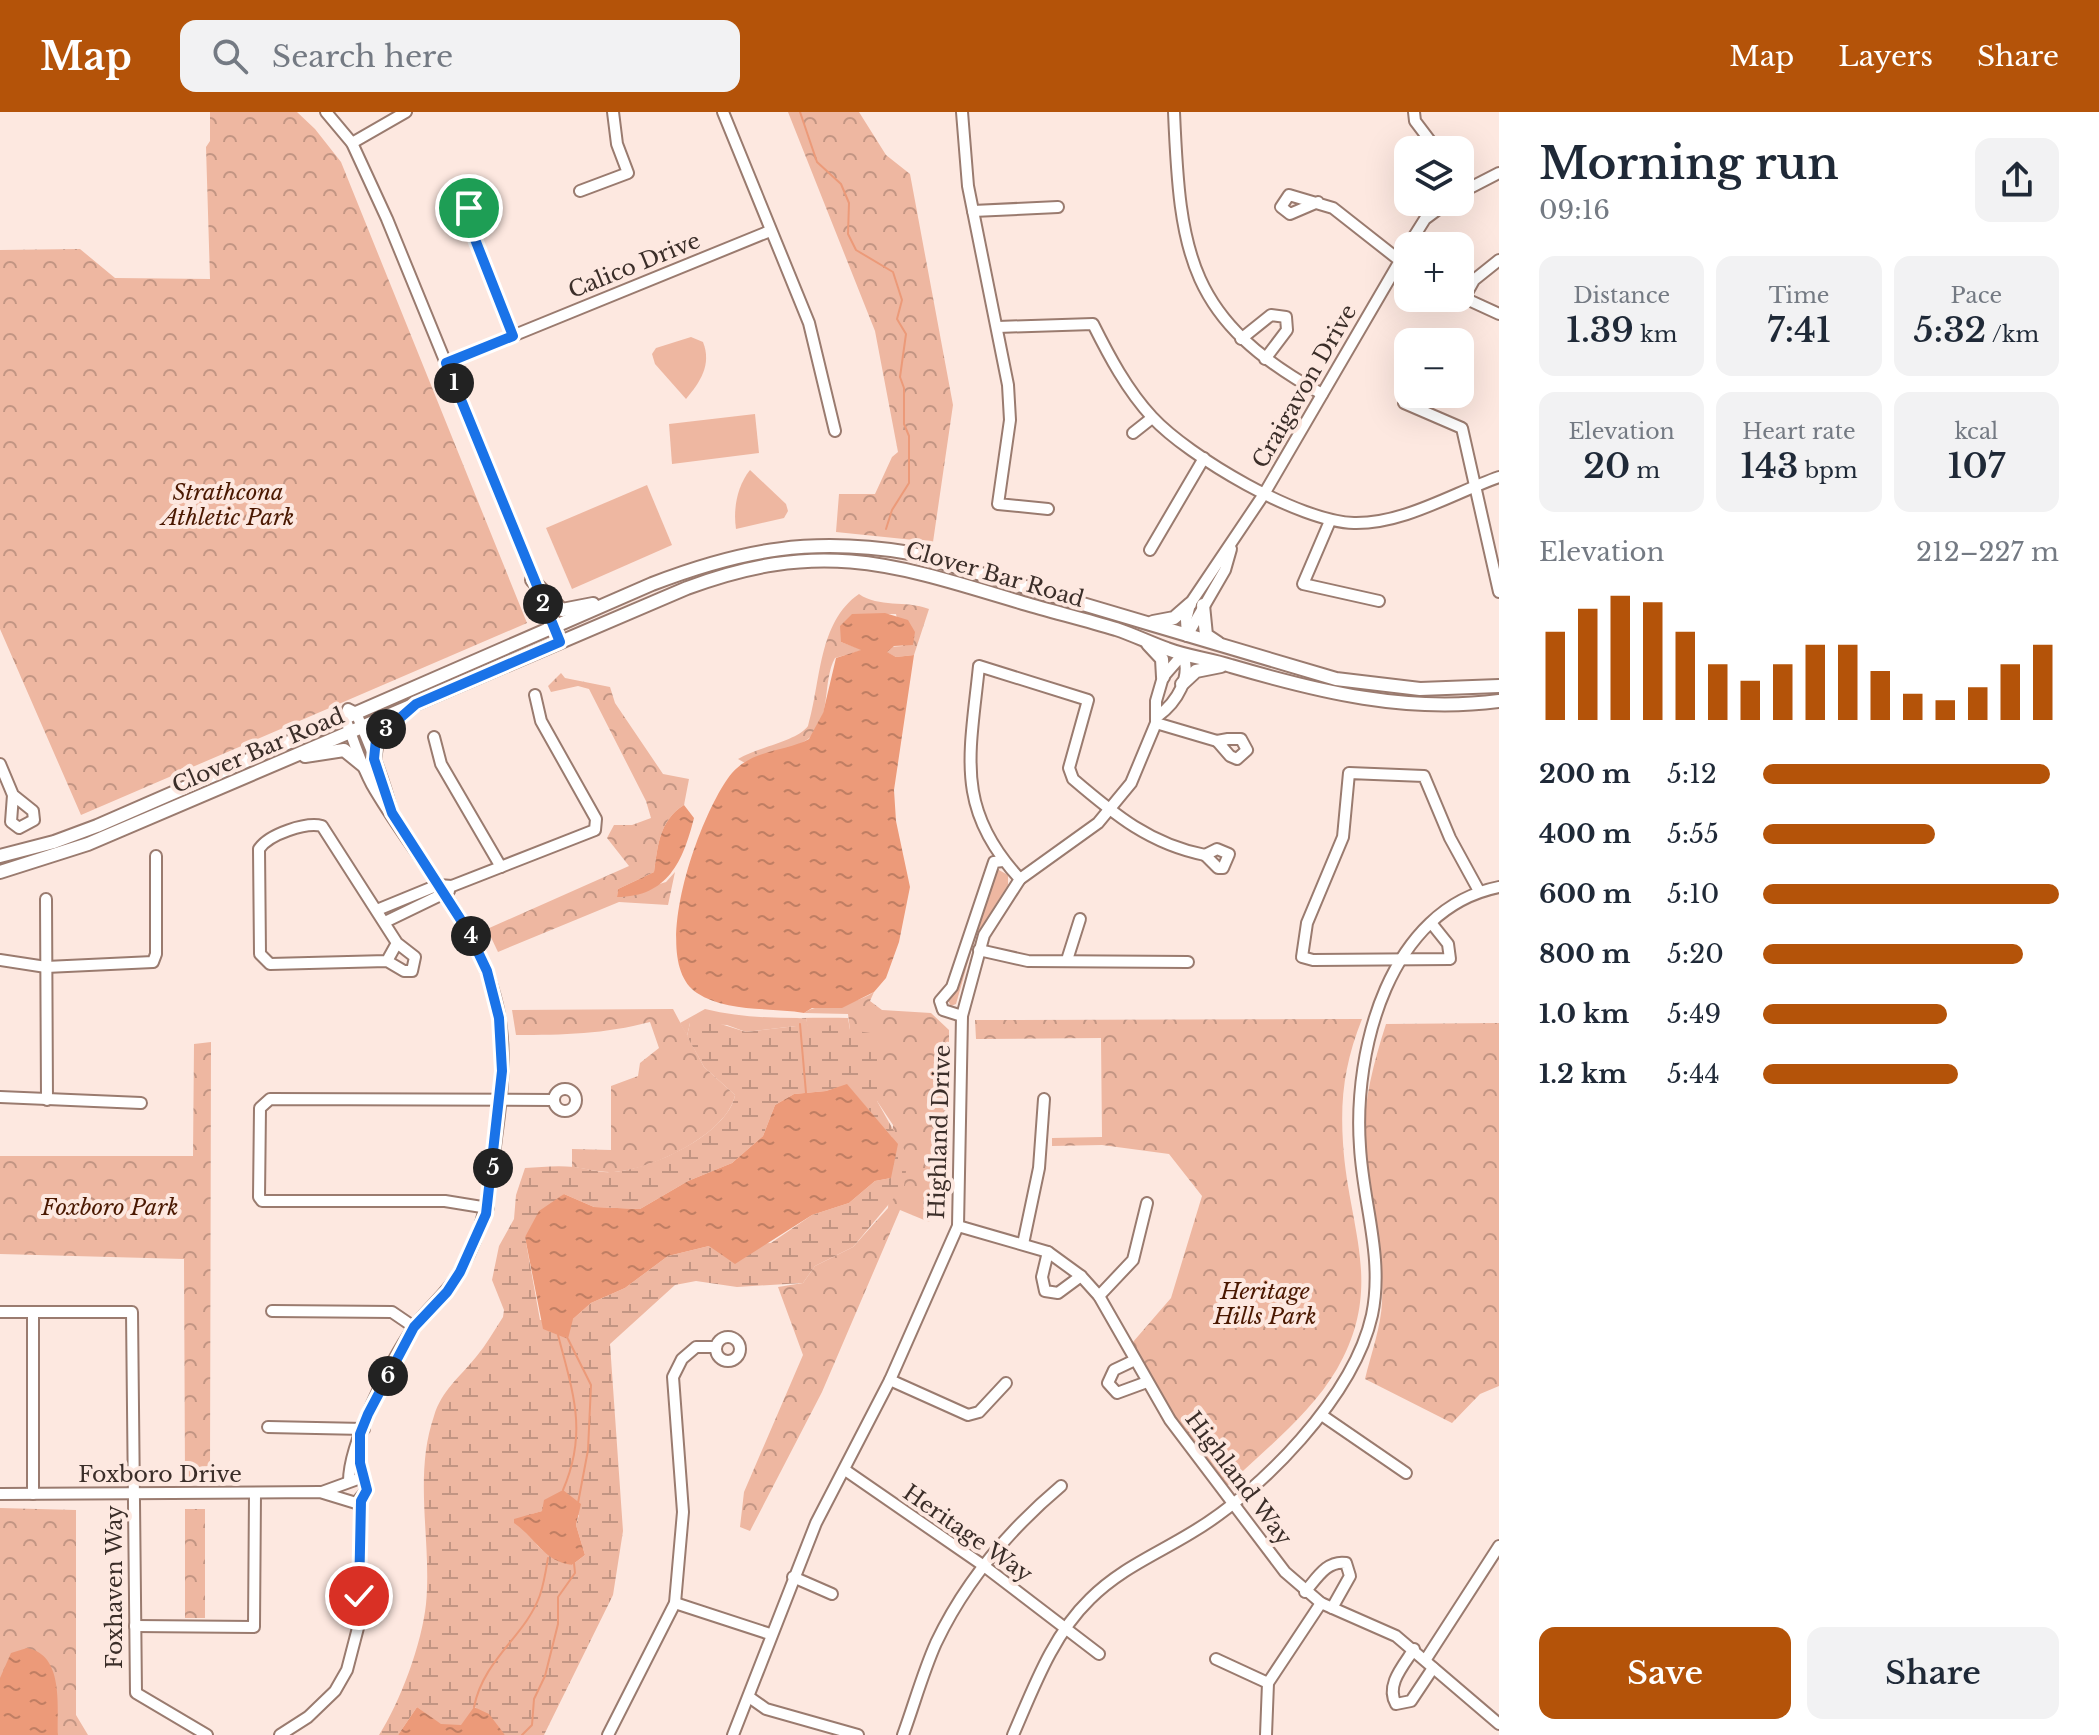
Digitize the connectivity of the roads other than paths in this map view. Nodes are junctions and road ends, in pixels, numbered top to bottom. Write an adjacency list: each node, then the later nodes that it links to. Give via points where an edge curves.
1 (326, 112): 9 (street)
2 (406, 112): 9 (street)
3 (613, 112): 12 (street, via 628,173)
4 (723, 112): 18 (street)
5 (962, 112): 15 (street)
6 (1174, 112): 28 (street, via 1177,194 1189,254 1214,307)
7 (1414, 112): 8 (street)
8 (1426, 136)
9 (352, 143): 30 (street)
10 (1499, 173): 11 (street)
11 (1474, 182)
12 (580, 191)
13 (1318, 202): 20 (street)
14 (1058, 207): 15 (street)
15 (973, 211): 26 (street)
16 (1429, 216): 19 (street, Craigavon Drive)
17 (469, 224): 27 (street)
18 (770, 231): 27 (street, Calico Drive); 34 (street, via 809,323)
19 (1417, 232)
20 (1394, 257)
21 (1499, 260): 23 (street)
22 (1394, 278): 31 (street, Craigavon Drive)
23 (1474, 280)
24 (1474, 303): 25 (street)
25 (1499, 314)
26 (998, 327): 33 (street, via 1093,324); 40 (street, via 1010,420 998,504)
27 (513, 336): 30 (street, Calico Drive)
28 (1241, 339): 29 (street); 29 (street, via 1271,315 1286,317 1287,330)
29 (1265, 359): 31 (street)
30 (446, 363): 43 (street)
31 (1322, 394): 39 (street, Craigavon Drive)
32 (1416, 408): 38 (street, via 1462,428)
33 (1152, 418): 35 (street); 36 (street)
34 (835, 431)
35 (1133, 433)
36 (1204, 458): 39 (street); 42 (street)
37 (1499, 477): 38 (street)
38 (1474, 485): 41 (street, via 1389,519); 45 (street)
39 (1264, 494): 41 (street); 47 (street, Craigavon Drive, via 1214,565)
40 (1048, 509)
41 (1330, 521): 46 (street, via 1303,584)
42 (1150, 550)
43 (532, 580): 44 (main road, via 550,601 567,610); 49 (street)
44 (634, 592): 48 (main road, Clover Bar Road, via 751,552 843,545 910,553); 49 (main road, Clover Bar Road)
45 (1499, 592)
46 (1379, 601)
47 (1196, 605): 48 (main road, via 1174,618); 52 (street, Craigavon Drive, via 1186,620); 53 (main road, via 1206,635)
48 (1141, 623): 52 (main road, Clover Bar Road)
49 (554, 628): 51 (street); 61 (main road, Clover Bar Road)
50 (1139, 637): 51 (main road, Clover Bar Road, via 912,569 825,560 759,566 716,578); 52 (main road, Clover Bar Road); 55 (main road, via 1162,659)
51 (560, 642): 60 (main road, Clover Bar Road)
52 (1185, 645): 53 (main road); 54 (main road); 55 (street); 56 (street, via 1187,672)
53 (1228, 649): 57 (main road, via 1336,679 1383,686)
54 (1228, 665): 56 (main road, via 1196,671); 59 (main road, via 1307,689 1387,703)
55 (1163, 677): 62 (street, Highland Drive)
56 (1182, 684): 62 (street, Highland Drive, via 1172,706)
57 (1499, 686)
58 (535, 695): 75 (street, via 541,721 597,825 591,833)
59 (1499, 701)
60 (416, 704): 63 (main road, Clover Bar Road); 67 (main road, via 378,735)
61 (350, 715): 63 (street); 72 (main road, Clover Bar Road, via 97,826)
62 (1157, 720): 65 (street); 70 (street, Highland Drive, via 1131,783)
63 (356, 729): 66 (main road, Clover Bar Road); 67 (street)
64 (434, 737): 75 (street, via 441,764)
65 (1217, 741)
66 (286, 759): 67 (main road, via 344,750); 76 (main road, Clover Bar Road, via 88,844)
67 (369, 763): 78 (street, via 392,813)
68 (0, 764): 69 (street)
69 (13, 795)
70 (1111, 811): 71 (street, via 1172,849); 74 (street, via 1073,779 1069,768 1088,700 979,666 971,779 974,809); 77 (street, Highland Drive)
71 (1205, 855)
72 (0, 856)
73 (156, 856): 95 (street, via 153,962)
74 (1003, 861): 77 (street); 96 (street, Highland Drive, via 994,862 988,872 952,987 940,1001 943,1010)
75 (501, 867): 79 (street)
76 (0, 872)
77 (1020, 879): 89 (street, Highland Drive)
78 (438, 885): 79 (street); 82 (street); 84 (street)
79 (452, 886): 82 (street)
80 (1499, 887): 81 (street)
81 (1479, 891): 87 (street); 92 (street, via 1424,776 1349,773 1343,837 1307,923 1302,957)
82 (445, 896): 86 (street); 100 (street, via 468,931 493,988 501,1037)
83 (46, 899): 95 (street)
84 (377, 910): 86 (street); 93 (street, via 322,826 306,826 264,842 259,849 260,954 270,964)
85 (1080, 919): 91 (street)
86 (385, 922): 88 (street)
87 (1432, 924): 92 (street); 92 (street, via 1448,944 1450,959)
88 (397, 943): 93 (street); 93 (street, via 415,957 412,971)
89 (979, 950): 91 (street, via 1028,961); 96 (street, Highland Drive)
90 (0, 960): 95 (street)
91 (1067, 960): 94 (street)
92 (1399, 960): 119 (street, via 1373,1027 1358,1112 1363,1180 1376,1246 1372,1315 1347,1378)
93 (387, 961)
94 (1188, 962)
95 (46, 967): 99 (street)
96 (962, 1016): 105 (street, Highland Drive)
97 (0, 1097): 99 (street)
98 (1044, 1099): 106 (street, via 1039,1168)
99 (47, 1100): 102 (street)
100 (501, 1100): 101 (street); 104 (street); 104 (street, via 270,1099 260,1108 262,1201 445,1201)
101 (554, 1100)
102 (141, 1103)
103 (1147, 1203): 109 (street, via 1133,1260)
104 (488, 1208): 113 (street, via 460,1272)
105 (958, 1226): 106 (street, Highland Way); 116 (street, Highland Drive)
106 (1023, 1244): 107 (street, Highland Way)
107 (1048, 1252): 108 (street, Highland Way); 108 (street, via 1042,1277 1045,1291 1058,1293)
108 (1081, 1276): 109 (street, Highland Way)
109 (1099, 1296): 115 (street, Highland Way)
110 (272, 1311): 113 (street, via 392,1312)
111 (0, 1312): 112 (street)
112 (33, 1312): 128 (street, Foxhaven Way, via 132,1312); 131 (street)
113 (414, 1327): 121 (street)
114 (716, 1347): 139 (street, via 696,1347 673,1377 683,1512)
115 (1135, 1360): 117 (street, Highland Way); 117 (street, via 1114,1370 1108,1383 1117,1393)
116 (890, 1380): 118 (street, via 968,1415 979,1412); 122 (street, Highland Drive)
117 (1147, 1382): 133 (street, Highland Way)
118 (1006, 1383)
119 (1323, 1416): 123 (street); 133 (street)
120 (268, 1427): 121 (street)
121 (362, 1431): 124 (street); 125 (street, via 351,1454)
122 (845, 1470): 135 (street, Heritage Way); 136 (street, Highland Drive)
123 (1406, 1473)
124 (362, 1481): 125 (street, Foxboro Drive); 132 (street, via 367,1490)
125 (347, 1483): 127 (street, Foxboro Drive); 132 (street)
126 (1061, 1486): 135 (street)
127 (320, 1492): 129 (street, Foxboro Drive); 132 (street, Foxboro Drive)
128 (133, 1493): 129 (street, Foxboro Drive); 131 (street, Foxboro Drive); 141 (street, Foxhaven Way)
129 (255, 1493): 141 (street, via 254,1627)
130 (0, 1494): 131 (street, Foxboro Drive)
131 (33, 1494)
132 (352, 1500): 152 (street, via 361,1525 359,1624 347,1670 335,1691)
133 (1232, 1505): 137 (street, Highland Way); 142 (street, via 1126,1568 1088,1601)
134 (1498, 1548): 147 (street)
135 (984, 1566): 142 (street, Heritage Way); 156 (street, via 970,1580 935,1644)
136 (793, 1577): 138 (street); 143 (street, Highland Drive)
137 (1305, 1592): 140 (street, Highland Way); 140 (street, via 1327,1566 1346,1563 1350,1576)
138 (832, 1594)
139 (675, 1603): 143 (street); 153 (street)
140 (1327, 1605): 144 (street, Highland Way); 148 (street)
141 (135, 1626): 151 (street, Foxhaven Way, via 136,1693)
142 (1067, 1629): 145 (street, Heritage Way); 157 (street, via 1047,1657)
143 (770, 1634): 149 (street, Highland Drive)
144 (1414, 1649): 147 (street, Highland Way); 147 (street, via 1394,1682 1396,1704 1411,1701)
145 (1099, 1654)
146 (1216, 1659): 148 (street)
147 (1430, 1664): 150 (street, Highland Way)
148 (1268, 1683): 158 (street)
149 (749, 1697): 154 (street, Highland Drive); 155 (street, via 766,1709)
150 (1499, 1723)
151 (207, 1735)
152 (280, 1735)
153 (608, 1735)
154 (733, 1735)
155 (858, 1735)
156 (903, 1735)
157 (1013, 1735)
158 (1266, 1735)

